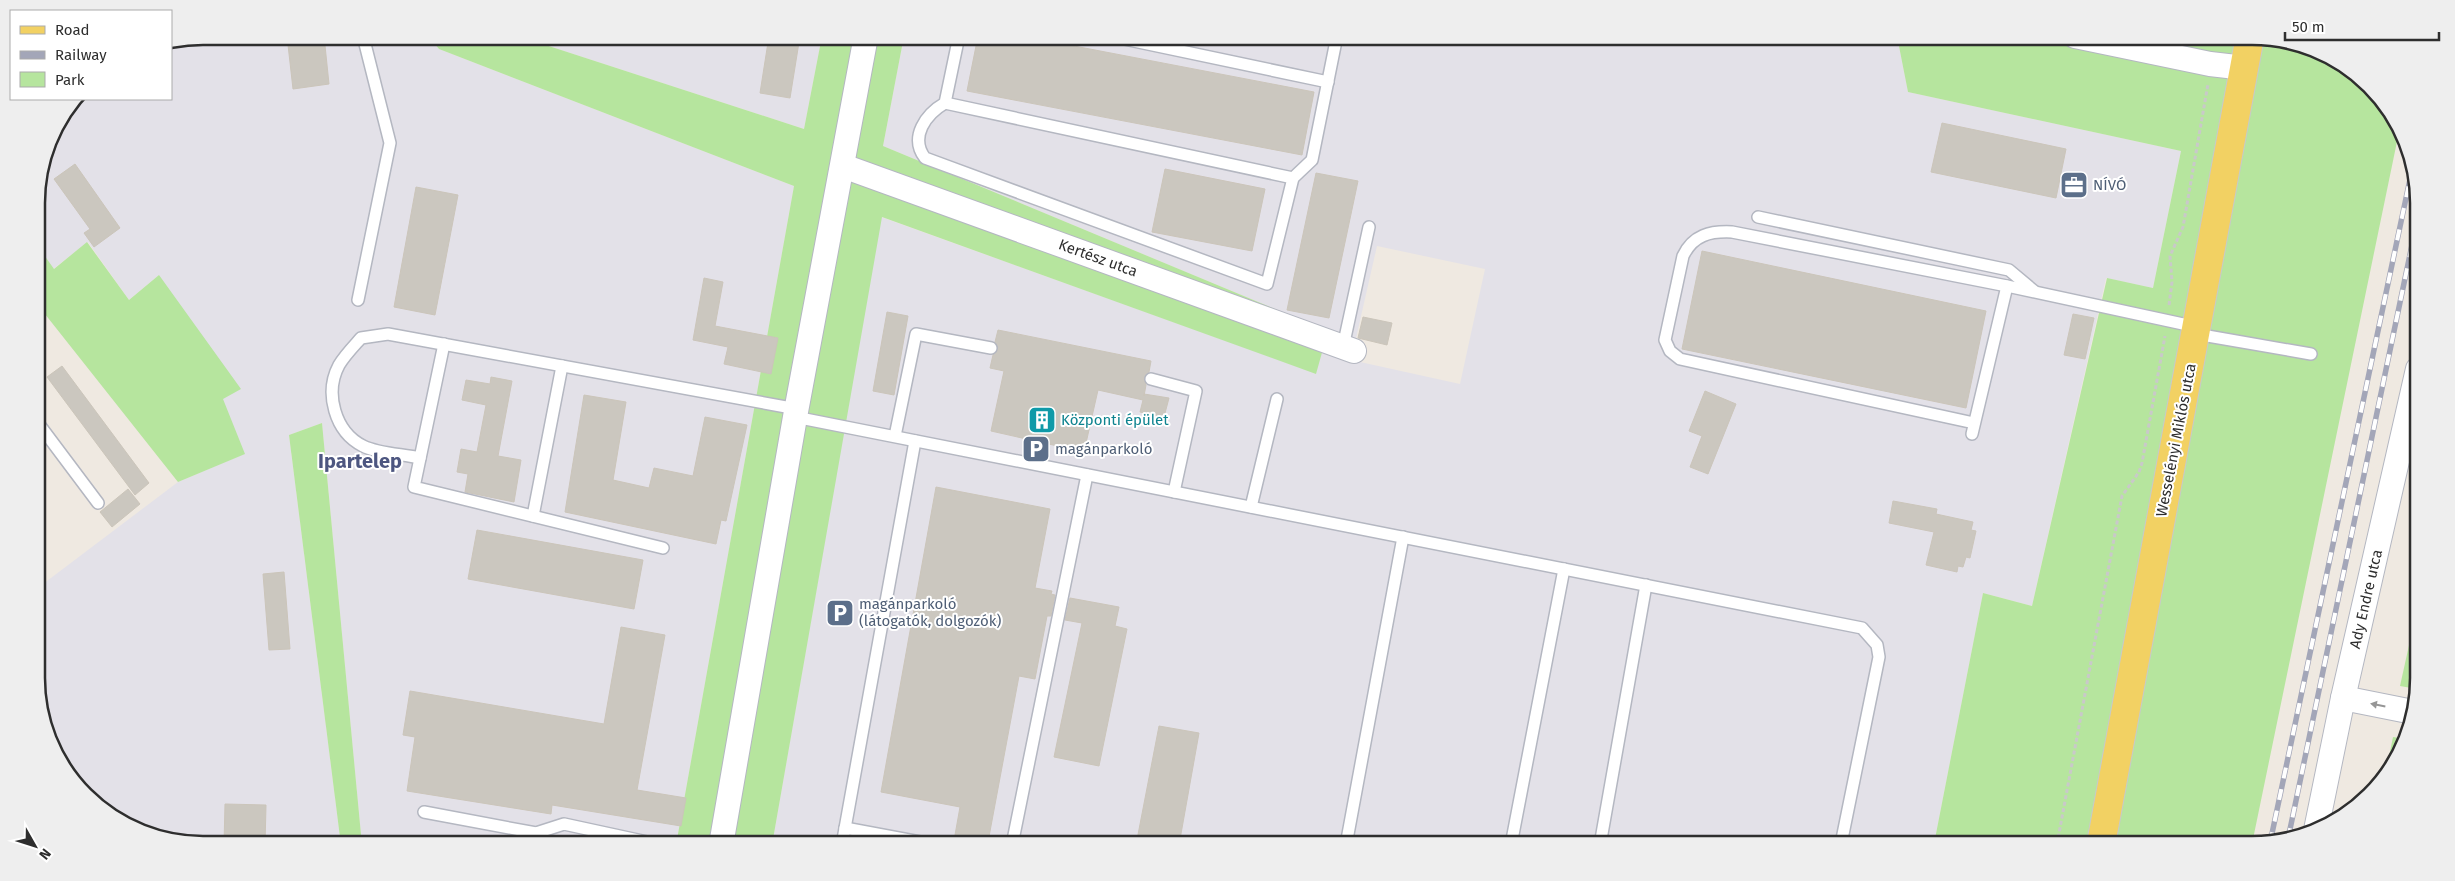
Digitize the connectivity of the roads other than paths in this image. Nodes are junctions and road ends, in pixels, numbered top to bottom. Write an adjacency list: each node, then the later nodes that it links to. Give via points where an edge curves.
1 (364, 45): 17 (lane, via 390,143)
2 (864, 45): 11 (street)
3 (957, 45): 10 (lane)
4 (1153, 45): 9 (lane)
5 (1335, 45): 9 (lane)
6 (2118, 45): 8 (street)
7 (2249, 45): 8 (main road, Wesselényi Miklós utca)
8 (2245, 68): 18 (main road, Wesselényi Miklós utca)
9 (1328, 82): 12 (lane, via 1312,160)
10 (945, 103): 12 (lane); 12 (lane, via 932,110 919,133 918,144 925,158 1267,284)
11 (843, 166): 21 (street, Kertész utca); 27 (street)
12 (1293, 178)
13 (1758, 217): 16 (lane, via 2009,270)
14 (1369, 227): 21 (lane)
15 (2007, 286): 15 (lane, via 1732,232 1713,232 1699,237 1687,247 1665,340 1670,351 1680,360 1973,429); 16 (lane)
16 (2035, 292): 18 (lane)
17 (358, 300)
18 (2197, 330): 22 (lane); 55 (main road, Wesselényi Miklós utca)
19 (444, 344): 23 (lane); 31 (lane); 31 (lane, via 388,334 361,338 338,367 335,380 333,400 336,415 346,434 365,447)
20 (991, 348): 29 (lane, via 916,334)
21 (1348, 349)
22 (2311, 354)
23 (562, 366): 27 (lane); 36 (lane)
24 (1151, 379): 33 (lane, via 1196,390)
25 (1277, 399): 35 (lane)
26 (2410, 404): 41 (street, Ady Endre utca)
27 (796, 413): 29 (lane); 47 (street)
28 (45, 433): 34 (lane)
29 (894, 436): 30 (lane)
30 (915, 440): 32 (lane); 45 (lane)
31 (420, 458): 36 (lane, via 414,487)
32 (1088, 474): 33 (lane); 50 (lane)
33 (1174, 492): 35 (lane)
34 (98, 503)
35 (1251, 507): 37 (lane)
36 (533, 516): 38 (lane)
37 (1403, 537): 39 (lane); 51 (lane)
38 (663, 548)
39 (1564, 569): 40 (lane); 52 (lane)
40 (1646, 585): 53 (lane); 54 (lane, via 1862,628 1871,636 1879,657)
41 (2343, 698): 42 (street, one-way to 41); 44 (street, Ady Endre utca)
42 (2407, 711)
43 (424, 812): 46 (lane, via 536,833 564,824)
44 (2318, 821)
45 (845, 828): 48 (lane); 49 (lane)
46 (619, 836)
47 (722, 836)
48 (844, 836)
49 (888, 836)
50 (1014, 836)
51 (1347, 836)
52 (1513, 836)
53 (1601, 836)
54 (1843, 836)
55 (2102, 836)

